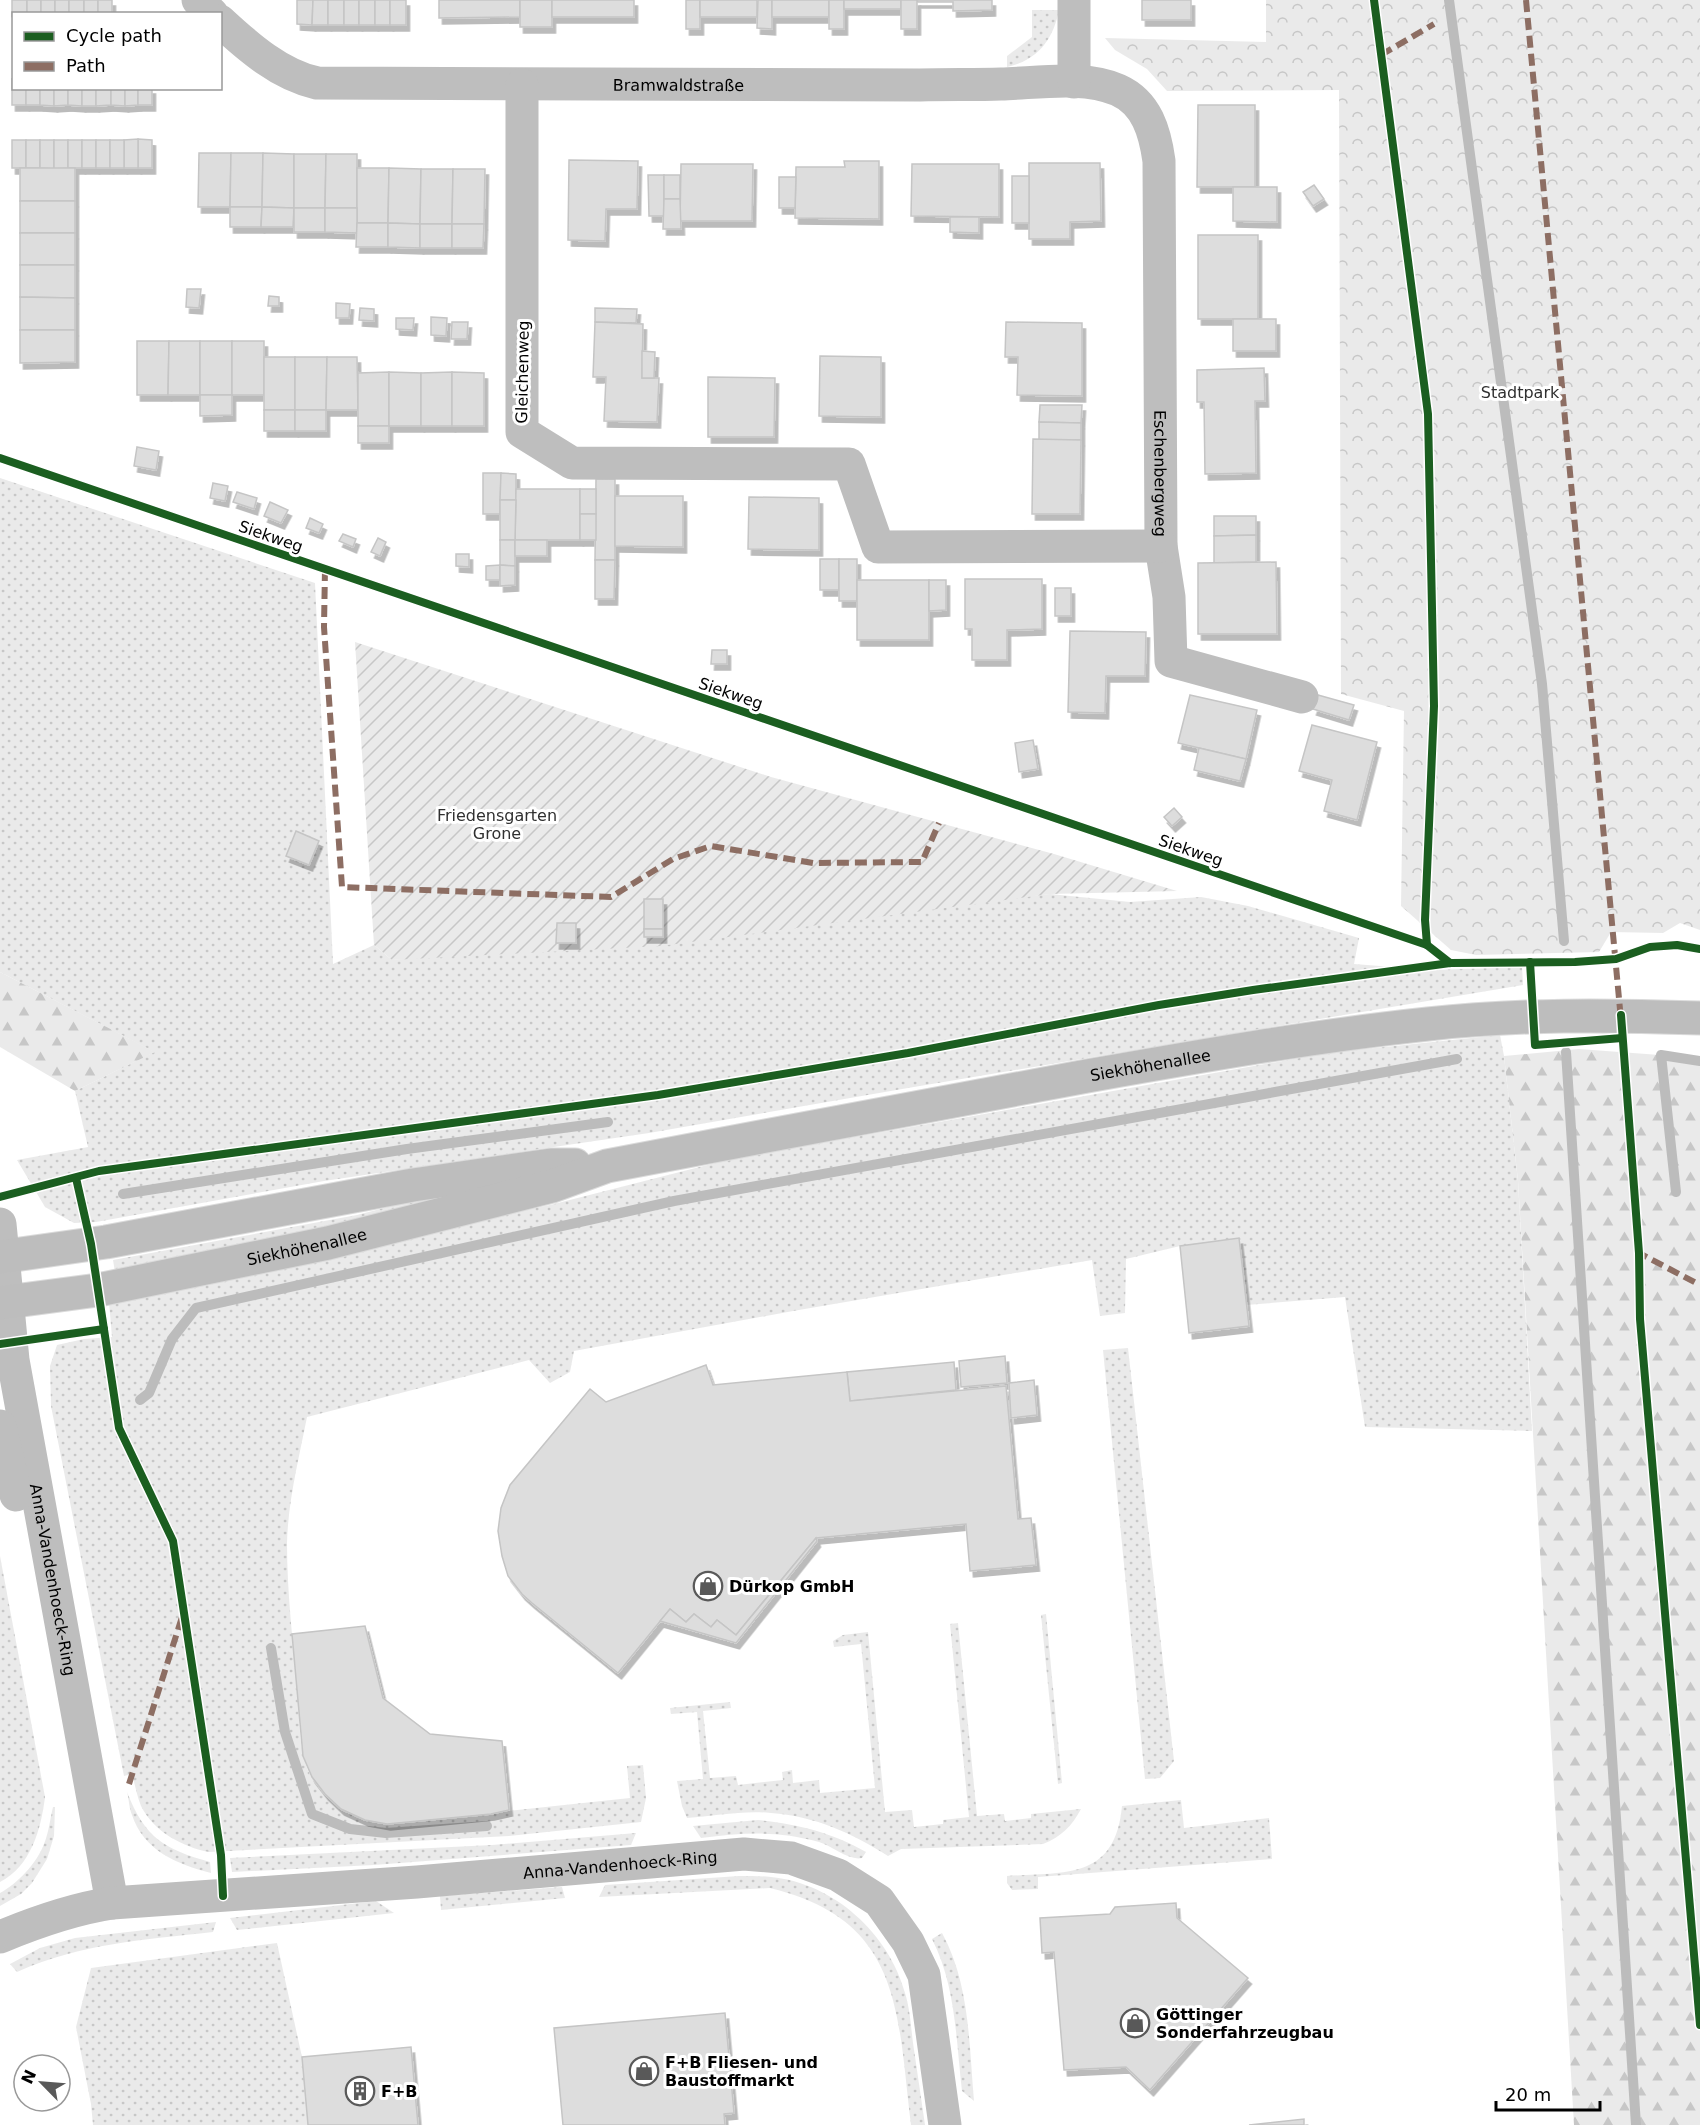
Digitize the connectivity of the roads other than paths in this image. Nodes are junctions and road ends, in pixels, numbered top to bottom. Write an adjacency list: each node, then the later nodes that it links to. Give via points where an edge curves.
1 (198, 0): 3 (street)
2 (1074, 0): 5 (street)
3 (210, 12)
4 (222, 23): 6 (street, Bramwaldstraße, via 282,70 317,83)
5 (1074, 82): 6 (street, Bramwaldstraße); 8 (street, Eschenbergweg, via 1103,85 1133,99 1143,110 1157,144)
6 (522, 85): 7 (street, Gleichenweg, via 522,432 572,462)
7 (849, 464): 8 (street, Eschenbergweg, via 878,546)
8 (1161, 546): 9 (street, via 1169,597 1171,661)
9 (1302, 697)
10 (1700, 1018): 11 (main road, Siekhöhenallee, via 1621,1015 1429,1023 1256,1047)
11 (607, 1166): 13 (main road, Siekhöhenallee, via 551,1165 424,1183 106,1242); 14 (main road, Siekhöhenallee, via 552,1186 328,1243 98,1290)
12 (0, 1224): 13 (street, Anna-Vandenhoeck-Ring)
13 (2, 1257): 14 (street, Anna-Vandenhoeck-Ring)
14 (4, 1302): 16 (street, Anna-Vandenhoeck-Ring)
15 (0, 1427): 16 (street, Anna-Vandenhoeck-Ring, via 72,1783)
16 (102, 1905): 17 (street, Anna-Vandenhoeck-Ring, via 37,1922); 18 (street, Anna-Vandenhoeck-Ring, via 744,1854 791,1858 838,1875 879,1901 908,1941 924,1975)
17 (0, 1937)
18 (945, 2125)

